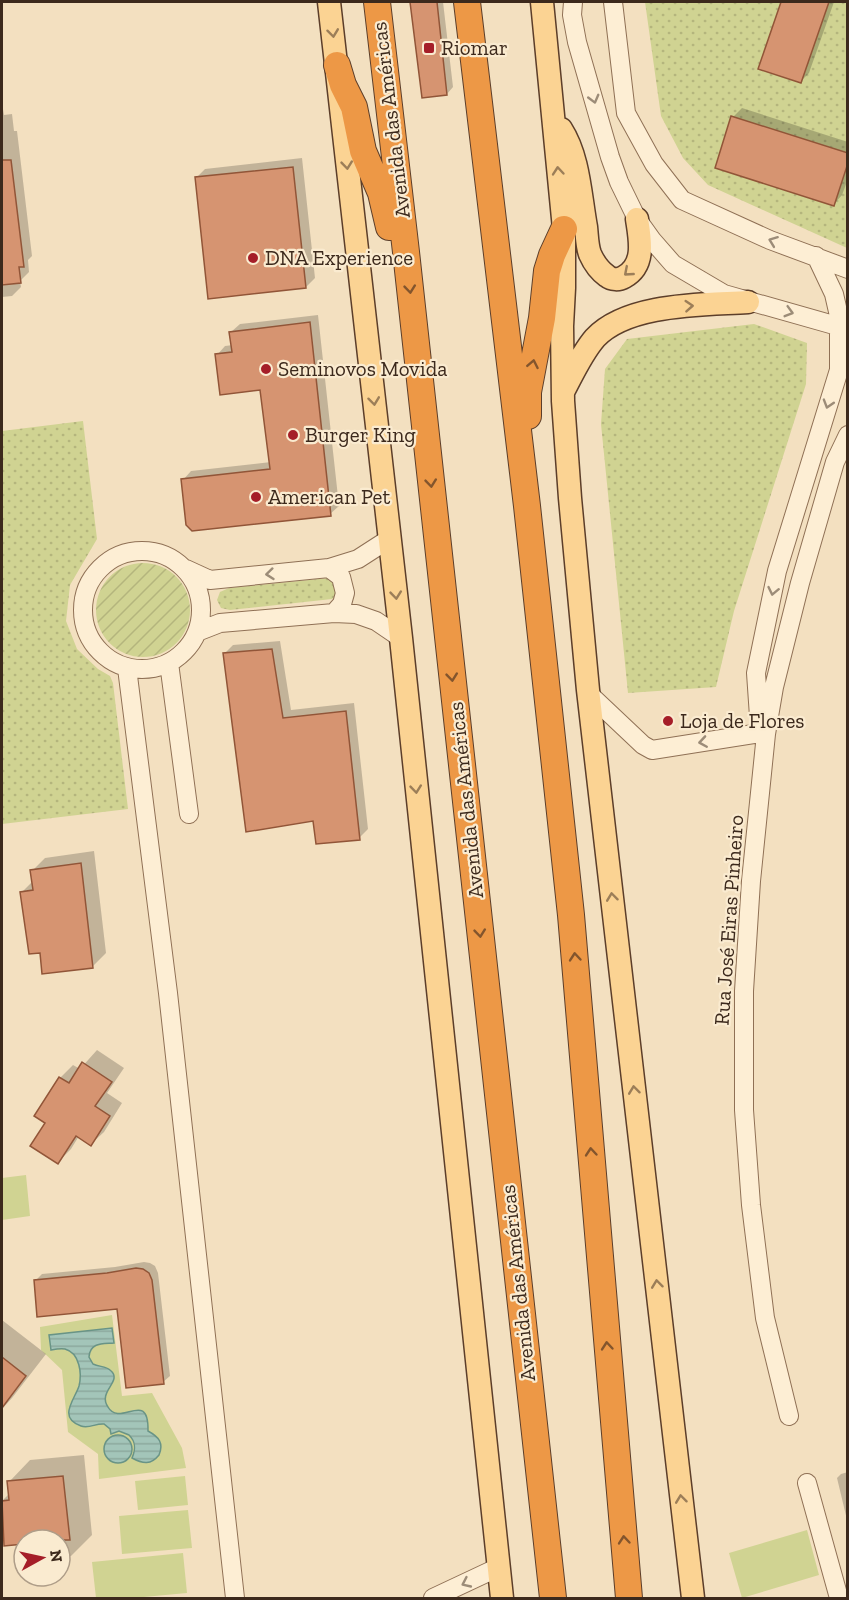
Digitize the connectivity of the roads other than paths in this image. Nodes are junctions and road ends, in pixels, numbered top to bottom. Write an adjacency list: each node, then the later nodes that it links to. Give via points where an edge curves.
1 (329, 2): 8 (main road, one-way to 8)
2 (377, 2): 13 (highway, Avenida das Américas)
3 (467, 2): 20 (highway)
4 (542, 2): 10 (main road)
5 (573, 2): 9 (street, via 572,15)
6 (589, 2): 9 (street, via 583,9 582,20)
7 (611, 3): 14 (street, one-way to 7, via 682,200 670,186 626,113)
8 (337, 65): 13 (highway, via 354,107 363,151 381,193 390,230); 21 (main road, one-way to 21)
9 (586, 73): 11 (street, one-way to 11, via 610,157)
10 (554, 117): 11 (main road, one-way to 10, via 639,260 630,274 610,279 590,254 574,160); 12 (main road, one-way to 10)
11 (637, 219): 16 (street, via 673,264 724,294)
12 (564, 229): 18 (main road); 20 (highway, one-way to 12, via 531,462 528,392 547,270)
13 (406, 252): 39 (highway, Avenida das Américas, one-way to 39)
14 (816, 256): 15 (street); 17 (street, via 834,294)
15 (848, 269)
16 (748, 302): 17 (street, one-way to 17); 18 (main road, one-way to 16, via 594,339 617,322 670,307)
17 (843, 327): 30 (street, one-way to 30, via 838,370 777,571 756,673)
18 (563, 391): 29 (main road, via 567,474)
19 (848, 435): 30 (street, Rua José Eiras Pinheiro, via 835,462 800,583)
20 (526, 506): 35 (highway, one-way to 20, via 572,915)
21 (389, 539): 23 (street, via 358,559); 26 (main road, one-way to 26)
22 (185, 568): 23 (street, one-way to 22, via 210,580); 25 (street, via 200,598); 28 (street, via 164,554 145,550 125,552 94,574 85,591 85,630 109,660)
23 (329, 568): 24 (street, via 341,577 345,593)
24 (334, 613): 25 (street, via 220,623); 26 (street, via 356,614 376,621)
25 (197, 632): 27 (street, via 181,655)
26 (401, 638): 34 (main road, one-way to 34)
27 (169, 663): 28 (street, via 141,670); 31 (street)
28 (127, 668): 36 (street, via 169,1004)
29 (589, 694): 30 (street, one-way to 29, via 652,750); 40 (main road, one-way to 29)
30 (763, 733): 32 (street, Rua José Eiras Pinheiro, via 744,991 744,1110 765,1318)
31 (189, 814)
32 (789, 1416)
33 (807, 1483): 41 (street)
34 (499, 1567): 37 (street, one-way to 37); 38 (main road)
35 (629, 1597)
36 (235, 1599)
37 (433, 1599)
38 (502, 1599)
39 (553, 1599)
40 (693, 1599)
41 (839, 1599)

